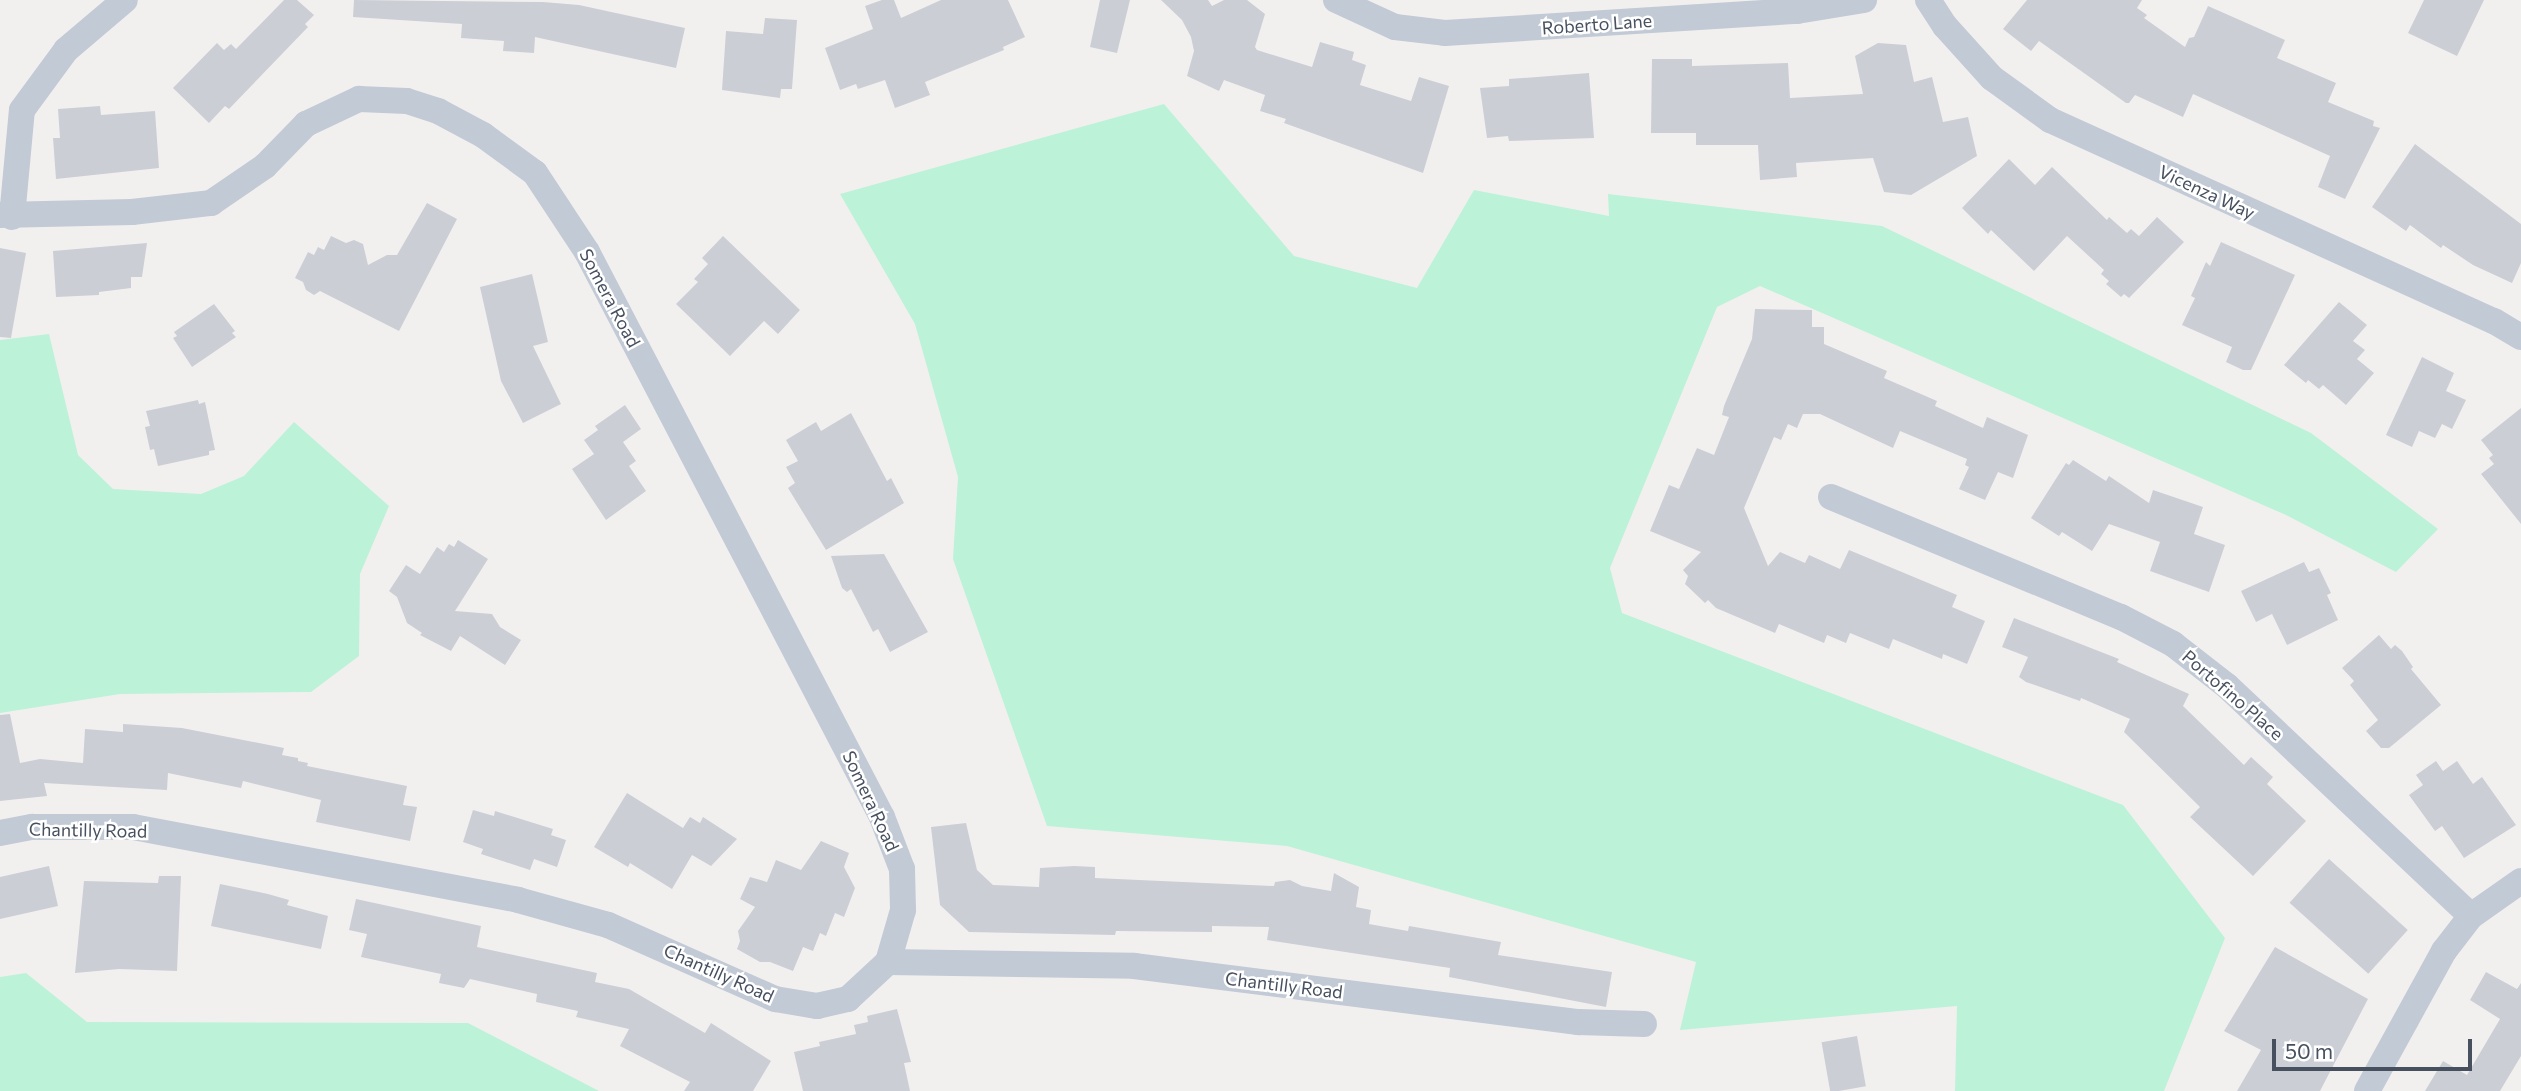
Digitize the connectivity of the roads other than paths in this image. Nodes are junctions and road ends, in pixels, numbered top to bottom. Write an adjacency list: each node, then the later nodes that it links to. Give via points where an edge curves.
1 (125, 0): 5 (street, via 66,50 22,110)
2 (1336, 0): 3 (street, Roberto Lane, via 1395,27 1445,33 1797,11)
3 (1864, 0)
4 (1928, 0): 6 (street, Vicenza Way, via 1992,78 2050,120)
5 (6, 216): 11 (street, Somera Road, via 132,212 211,203 265,166 306,124 359,99 407,101 438,111 483,135 535,173 586,252 882,817 902,869 904,910)
6 (2521, 337)
7 (1831, 496): 10 (street, Portofino Place, via 2174,643 2227,686)
8 (0, 833): 11 (street, Chantilly Road, via 32,827 134,827 518,900 608,925 775,999 817,1006 848,999)
9 (2521, 881): 10 (street)
10 (2471, 916): 13 (street, via 2444,951)
11 (888, 962): 12 (street, Chantilly Road, via 1134,967 1578,1022)
12 (1644, 1024)
13 (2367, 1091)

